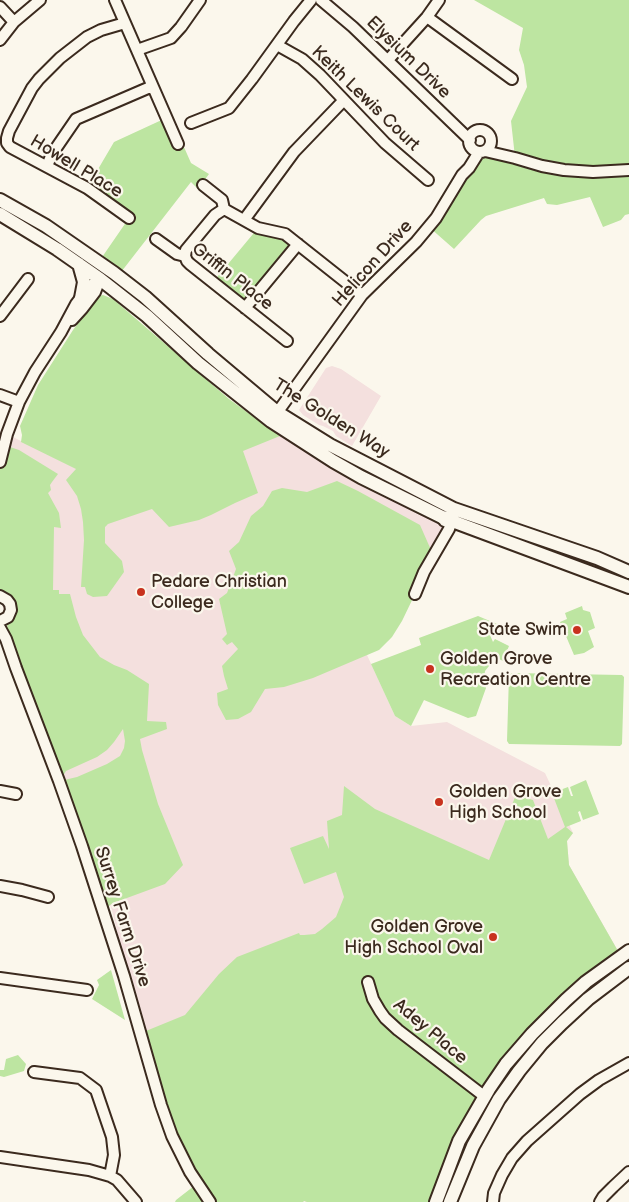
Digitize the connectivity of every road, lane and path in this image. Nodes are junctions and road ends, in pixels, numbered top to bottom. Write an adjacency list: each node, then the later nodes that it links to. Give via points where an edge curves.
1 (40, 0): 9 (street)
2 (116, 0): 10 (street)
3 (200, 0): 13 (street, via 171,38)
4 (311, 0): 12 (street)
5 (321, 0): 14 (street, Elysium Drive)
6 (439, 0): 8 (street)
7 (0, 7): 9 (street)
8 (426, 17): 14 (street); 15 (street)
9 (14, 22): 11 (street)
10 (125, 23): 13 (street); 23 (street, Howell Place, via 87,37 60,58 32,88 9,131 7,143)
11 (0, 40)
12 (277, 45): 17 (street, Keith Lewis Court, via 302,58); 18 (street, via 229,108)
13 (137, 50): 16 (street)
14 (388, 60): 21 (street, Elysium Drive)
15 (512, 78)
16 (153, 87): 20 (street); 23 (street, via 76,119)
17 (344, 100): 25 (street, Keith Lewis Court, via 385,143); 31 (street, via 294,152)
18 (191, 123)
19 (491, 141): 21 (street, Helicon Drive, via 490,145); 21 (street, via 486,132 479,130); 22 (street)
20 (178, 144)
21 (476, 145): 22 (street); 39 (street, Helicon Drive, via 436,218)
22 (515, 158): 24 (street, via 573,171)
23 (47, 166): 30 (street, Howell Place, via 94,192)
24 (629, 170)
25 (428, 180)
26 (203, 184): 28 (street, via 222,200)
27 (0, 200): 35 (main road, The Golden Way, via 46,226)
28 (227, 210): 31 (street); 34 (street, via 214,216 186,250)
29 (0, 214): 35 (main road, The Golden Way, via 57,249)
30 (129, 218)
31 (244, 220): 33 (street, via 258,228 285,234)
32 (156, 239): 34 (street, Griffin Place)
33 (298, 244): 39 (street); 41 (street)
34 (185, 256): 41 (street, Griffin Place, via 186,261)
35 (83, 260): 36 (main road, The Golden Way); 38 (main road); 40 (main road)
36 (114, 273): 38 (main road); 47 (main road, The Golden Way, via 145,297)
37 (28, 279): 42 (street)
38 (100, 279): 40 (street); 43 (street, via 82,310); 47 (main road, The Golden Way, via 198,363)
39 (362, 295): 47 (street, Helicon Drive)
40 (81, 298): 43 (street)
41 (245, 308): 44 (street, Griffin Place)
42 (0, 316)
43 (61, 332): 46 (street)
44 (287, 341)
45 (0, 395): 46 (street)
46 (19, 402): 48 (street, via 6,434)
47 (274, 417): 49 (main road, The Golden Way, via 333,461 361,477)
48 (0, 462)
49 (451, 517): 50 (main road, The Golden Way); 53 (street, via 449,529)
50 (524, 541): 51 (main road, The Golden Way, via 597,558); 52 (main road, via 586,564)
51 (629, 572)
52 (629, 586)
53 (415, 594)
54 (1, 595): 55 (street, via 11,606)
55 (4, 619): 57 (street, Surrey Farm Drive)
56 (0, 628): 57 (street, Surrey Farm Drive)
57 (6, 639): 75 (street, Surrey Farm Drive, via 82,846 172,1136)
58 (0, 790): 59 (street)
59 (16, 794)
60 (0, 886): 61 (street)
61 (48, 897)
62 (627, 956): 69 (main road, via 586,982 550,1015 517,1051)
63 (629, 968): 70 (main road, via 562,1022 530,1056)
64 (0, 978): 66 (street)
65 (368, 982): 69 (street, Adey Place, via 373,999 385,1018)
66 (86, 990)
67 (629, 1063): 78 (street, via 580,1094 528,1141 502,1175)
68 (34, 1072): 73 (street, via 80,1078 96,1090 112,1137 114,1155)
69 (484, 1096): 70 (main road); 76 (main road, via 459,1141)
70 (496, 1104): 77 (main road, via 473,1146)
71 (0, 1157): 73 (street)
72 (629, 1172): 79 (street)
73 (110, 1176): 74 (street)
74 (136, 1202)
75 (210, 1202)
76 (436, 1202)
77 (450, 1202)
78 (493, 1202)
79 (600, 1202)

